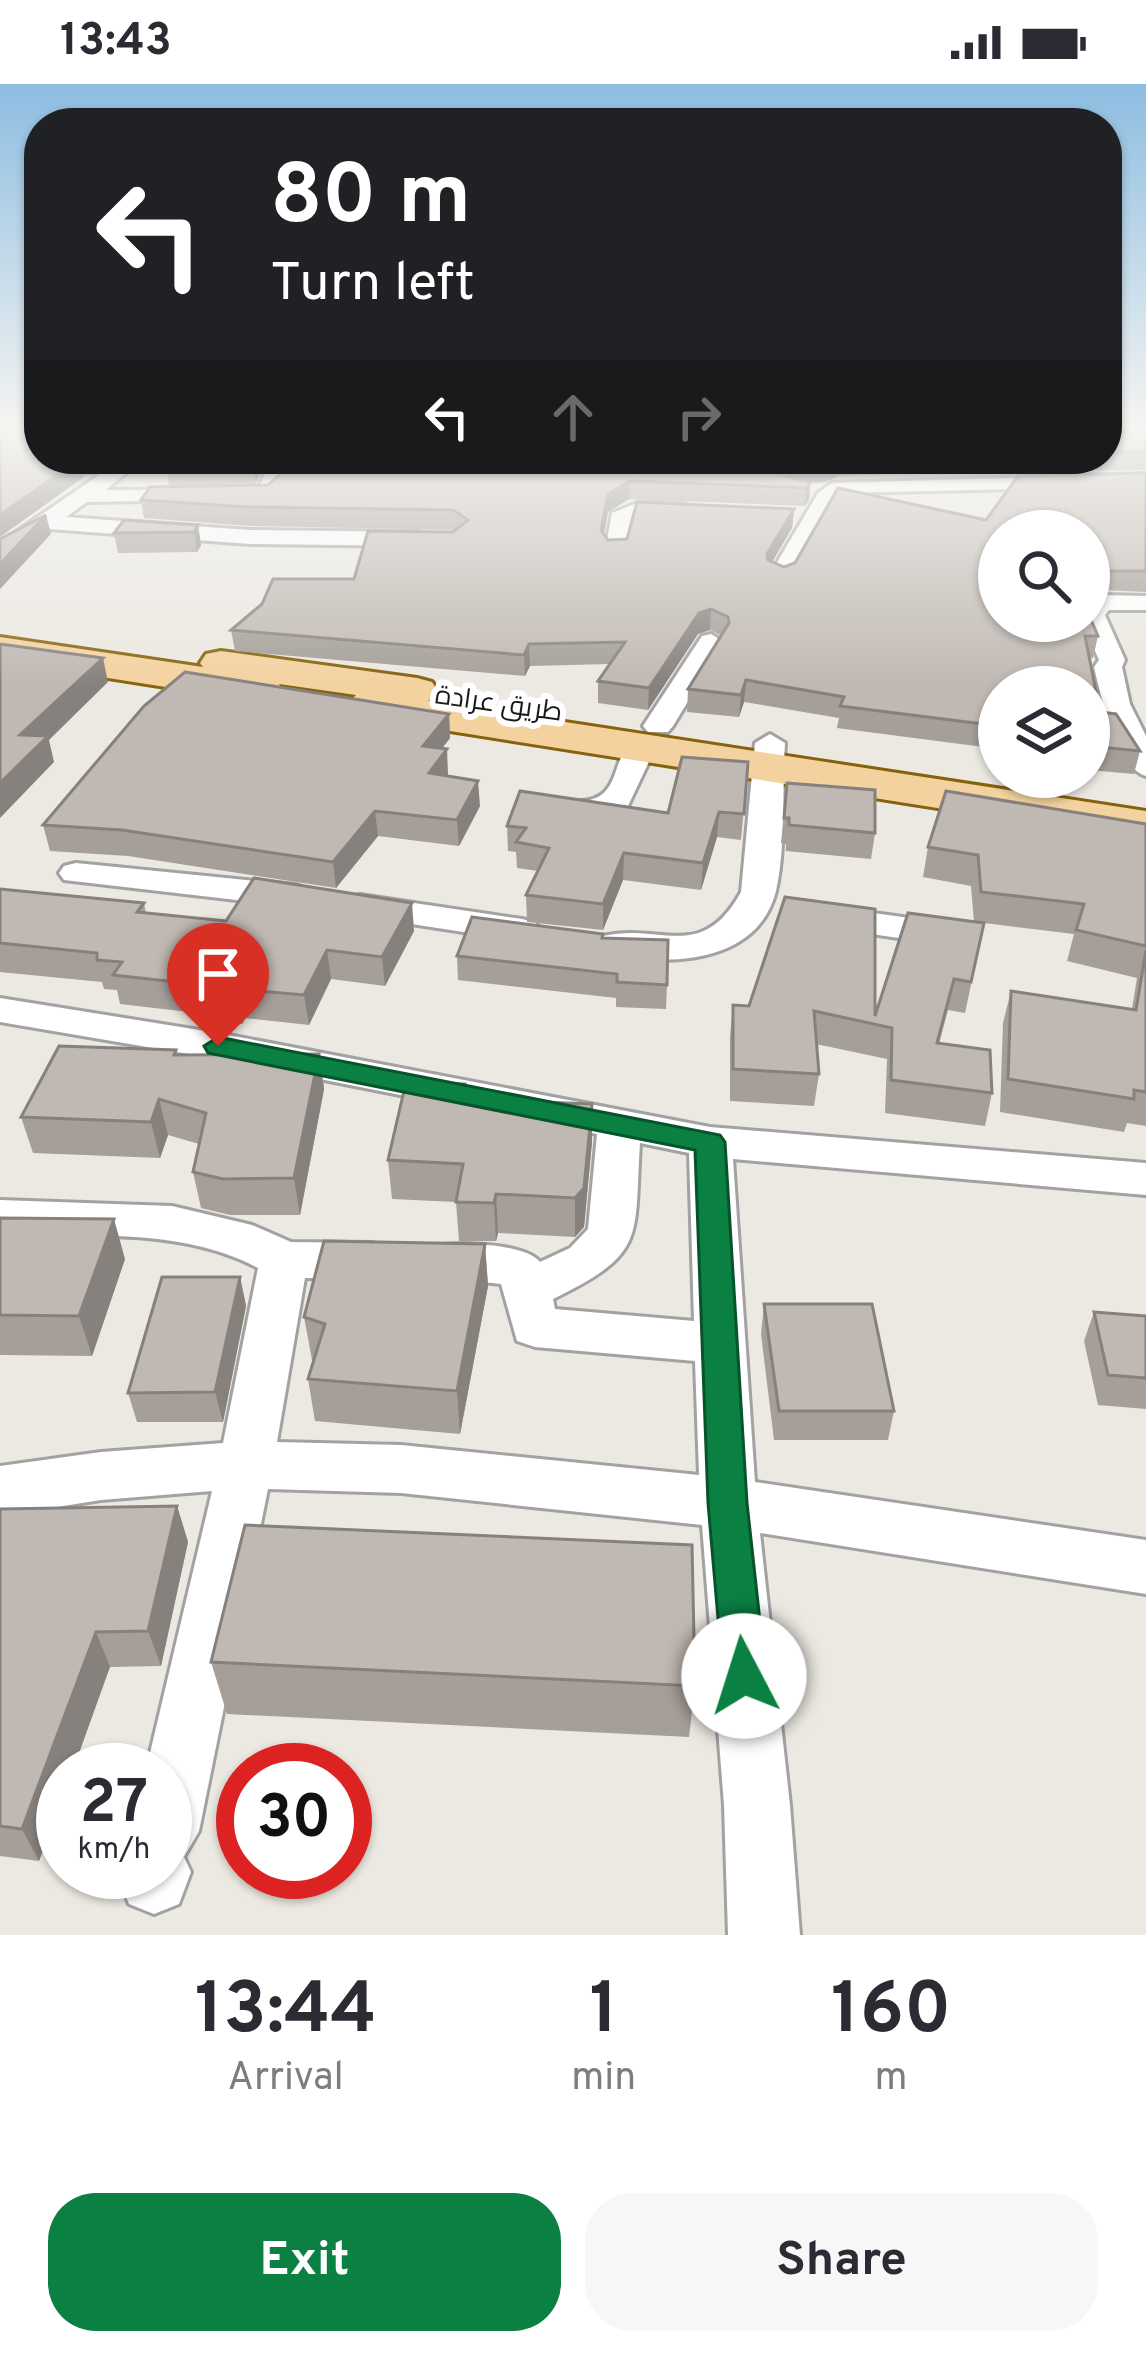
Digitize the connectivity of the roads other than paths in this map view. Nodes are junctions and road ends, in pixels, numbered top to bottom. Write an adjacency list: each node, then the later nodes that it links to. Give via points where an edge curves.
1 (55, 514): 4 (street)
2 (623, 514): 6 (street)
3 (807, 514): 8 (street)
4 (42, 522): 5 (street); 7 (street)
5 (454, 540)
6 (616, 550)
7 (0, 553)
8 (781, 576)
9 (1146, 603): 13 (street, via 1094,606)
10 (0, 630): 15 (main road, طريق عرادة)
11 (711, 642): 15 (street)
12 (0, 649): 15 (main road)
13 (1112, 660): 14 (street); 17 (street, via 1116,704)
14 (1146, 662)
15 (649, 737): 16 (main road); 22 (street, via 610,807)
16 (768, 756): 18 (main road); 25 (street)
17 (1146, 767)
18 (855, 769): 19 (main road); 23 (main road)
19 (978, 775)
20 (1110, 791): 21 (main road)
21 (1146, 796)
22 (530, 806)
23 (1146, 826)
24 (76, 873): 25 (street, via 636,947 722,941)
25 (752, 908): 26 (street)
26 (976, 938)
27 (0, 1010): 28 (street)
28 (619, 1125): 29 (street); 33 (street, via 611,1235 587,1261)
29 (710, 1142): 30 (street); 34 (street)
30 (1146, 1179)
31 (0, 1217): 32 (street, via 172,1223 252,1243)
32 (284, 1260): 33 (street, via 502,1264 516,1267); 35 (street)
33 (526, 1290): 34 (street, via 535,1327)
34 (720, 1343): 37 (street)
35 (246, 1465): 36 (street); 37 (street, via 401,1469); 39 (street)
36 (0, 1491)
37 (728, 1503): 38 (street); 40 (street)
38 (1146, 1567)
39 (184, 1743)
40 (764, 1935)

